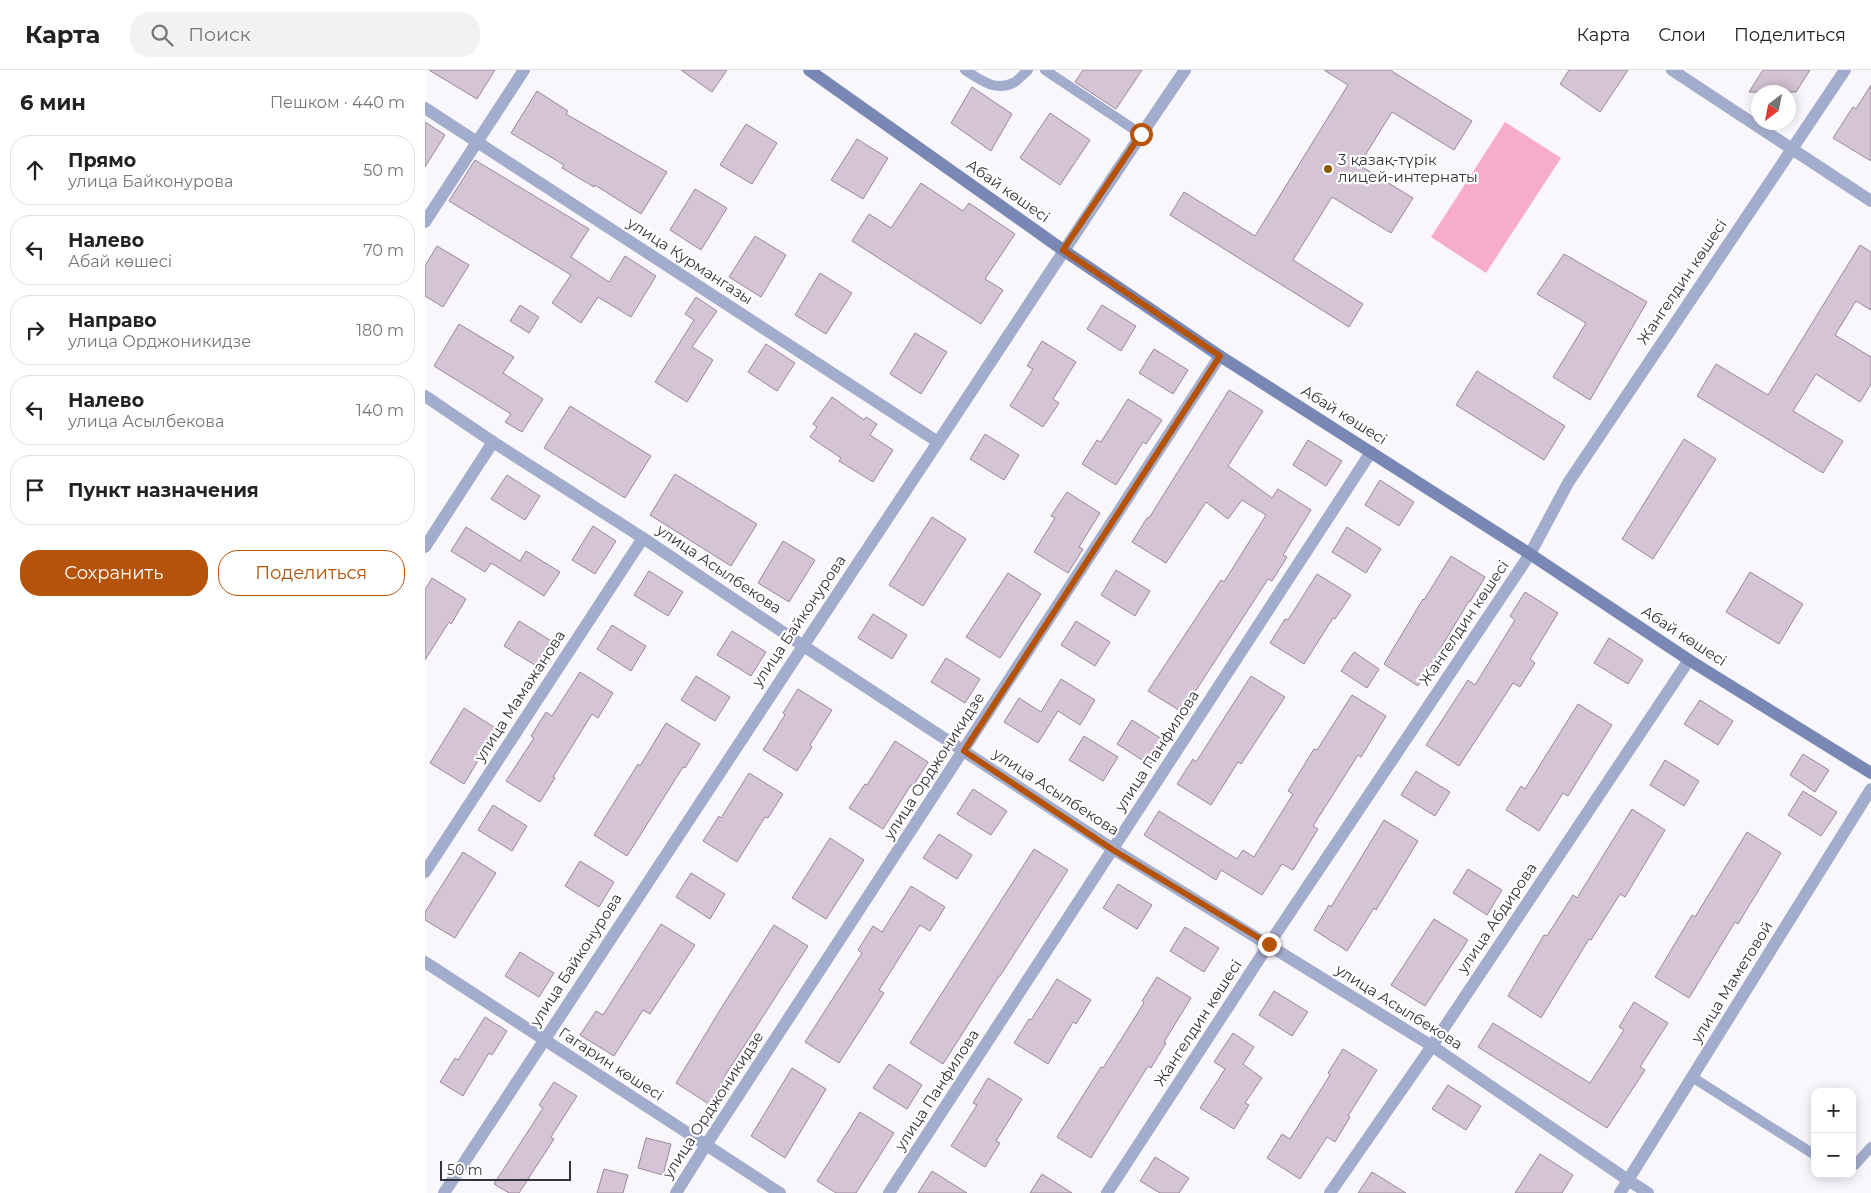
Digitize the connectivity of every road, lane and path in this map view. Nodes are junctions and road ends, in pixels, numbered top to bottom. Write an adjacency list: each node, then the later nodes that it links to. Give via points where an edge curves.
1 (524, 70): 11 (street)
2 (809, 70): 15 (main road, Абай көшесі)
3 (965, 70): 4 (lane, via 998,87 1014,83)
4 (1028, 70)
5 (1045, 70): 10 (lane)
6 (1185, 70): 10 (street, улица Байконурова)
7 (1672, 70): 12 (street)
8 (1845, 70): 12 (street, Жангелдин көшесі)
9 (425, 108): 11 (street, улица Курмангазы)
10 (1141, 134): 15 (street, улица Байконурова)
11 (478, 143): 14 (street); 19 (street, улица Курмангазы)
12 (1792, 149): 13 (street); 23 (street, Жангелдин көшесі, via 1568,483)
13 (1871, 201)
14 (425, 222)
15 (1063, 250): 16 (main road, Абай көшесі); 19 (street, улица Байконурова)
16 (1220, 356): 20 (main road, Абай көшесі); 26 (street, улица Орджоникидзе)
17 (425, 396): 18 (street, улица Асылбекова)
18 (493, 442): 21 (street, улица Асылбекова); 22 (street)
19 (938, 442): 24 (street, улица Байконурова)
20 (1371, 452): 23 (main road, Абай көшесі); 29 (street, улица Панфилова)
21 (643, 538): 24 (street, улица Асылбекова); 30 (street, улица Мамажанова)
22 (425, 547)
23 (1529, 554): 25 (main road, Абай көшесі); 31 (street, Жангелдин көшесі)
24 (802, 645): 26 (street, улица Асылбекова); 33 (street, улица Байконурова)
25 (1689, 660): 27 (main road, Абай көшесі); 34 (street, улица Абдирова)
26 (964, 751): 29 (street, улица Асылбекова); 36 (street, улица Орджоникидзе)
27 (1871, 773)
28 (1871, 789): 35 (street, улица Маметовой)
29 (1113, 850): 31 (street, улица Асылбекова); 44 (street, улица Панфилова)
30 (425, 872)
31 (1269, 944): 34 (street, улица Асылбекова); 45 (street, Жангелдин көшесі)
32 (425, 962): 33 (street, Гагарин көшесі)
33 (543, 1040): 36 (street, Гагарин көшесі); 41 (street, улица Байконурова)
34 (1432, 1046): 40 (street, улица Асылбекова); 46 (street, улица Абдирова)
35 (1692, 1077): 38 (lane); 40 (street, улица Маметовой)
36 (706, 1145): 42 (street, улица Орджоникидзе); 43 (street, Гагарин көшесі)
37 (1871, 1147): 39 (lane)
38 (1811, 1153)
39 (1856, 1164)
40 (1628, 1180): 47 (street, улица Маметовой); 48 (street, улица Асылбекова)
41 (444, 1193)
42 (676, 1193)
43 (780, 1193)
44 (889, 1193)
45 (1107, 1193)
46 (1330, 1193)
47 (1620, 1193)
48 (1648, 1193)

